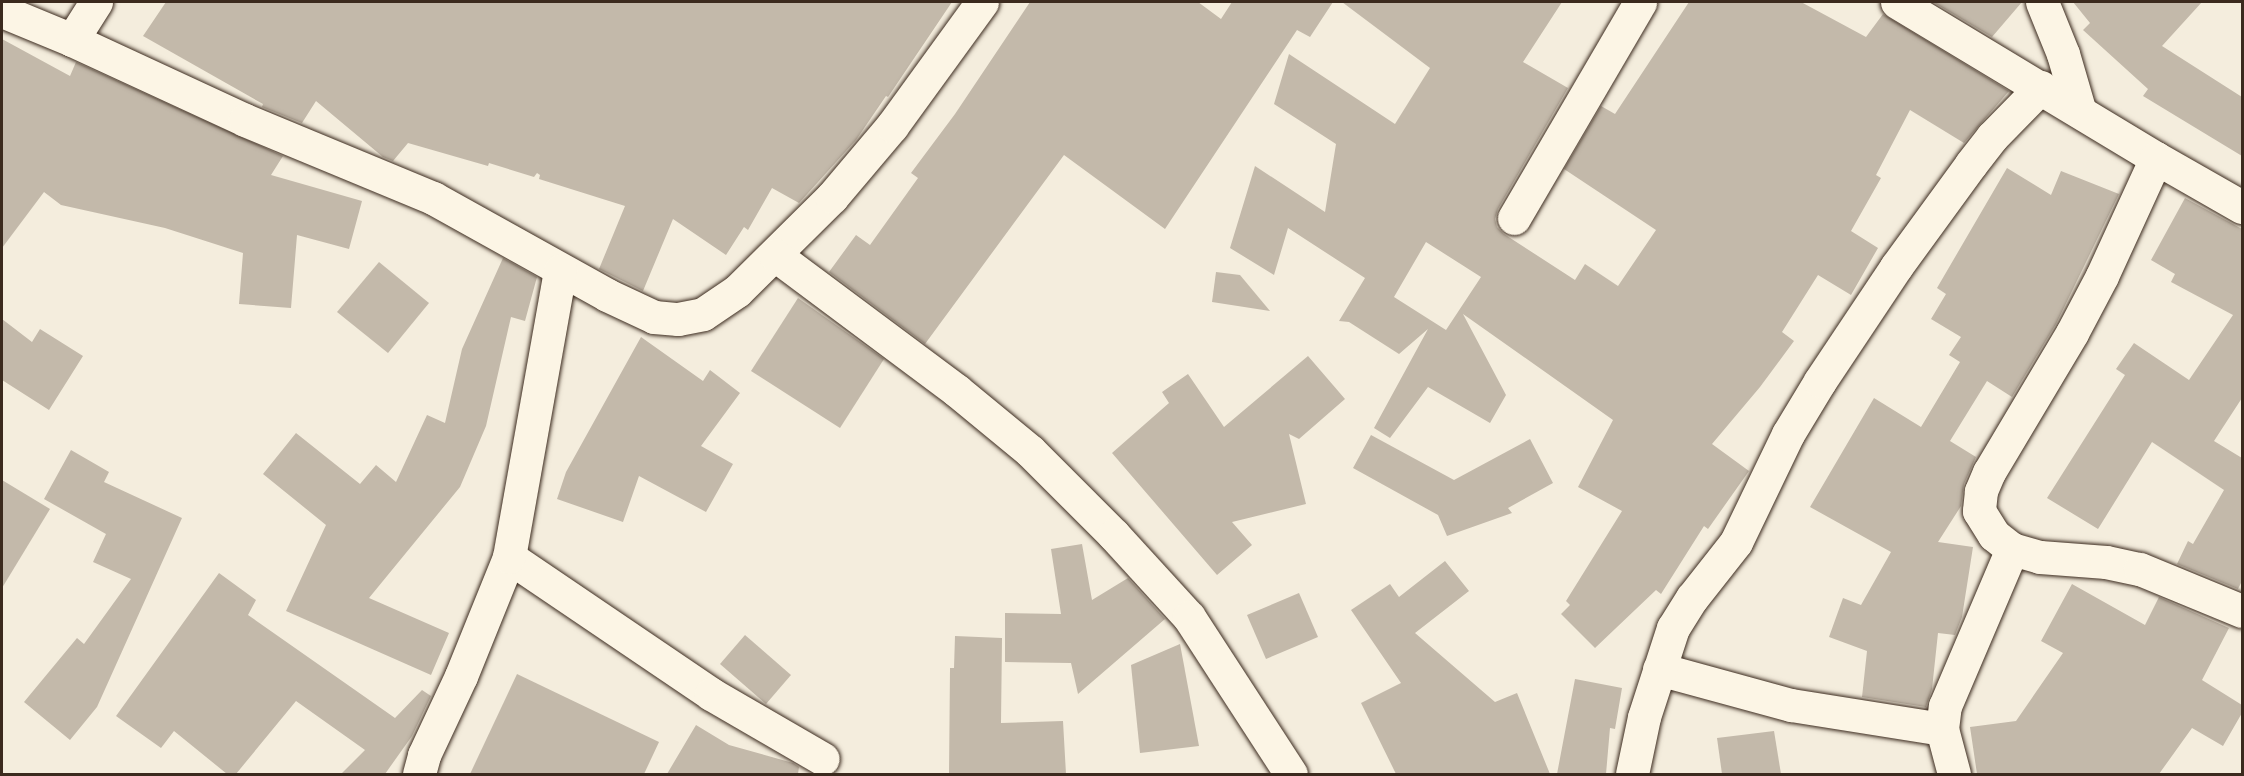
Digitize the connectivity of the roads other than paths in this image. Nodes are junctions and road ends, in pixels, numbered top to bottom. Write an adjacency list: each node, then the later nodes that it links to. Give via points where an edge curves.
1 (96, 2): 7 (street)
2 (982, 2): 13 (street, via 892,126 832,197)
3 (1640, 2): 12 (street)
4 (1897, 2): 8 (street)
5 (2042, 2): 9 (street)
6 (2, 11): 7 (street)
7 (72, 40): 14 (street, via 245,120 433,198)
8 (2041, 87): 9 (street); 18 (street, via 1992,137 1896,267 1820,381 1788,434 1737,542 1673,628)
9 (2080, 112): 10 (street)
10 (2156, 158): 11 (street); 15 (street, via 2102,276 1981,491 1979,511 1994,535)
11 (2242, 207)
12 (1514, 218)
13 (775, 255): 14 (street, via 736,291 703,314 678,319 654,317); 22 (street, via 956,390 1030,451 1097,518 1189,617)
14 (560, 270): 16 (street)
15 (2012, 549): 17 (street, via 2040,557 2140,569); 19 (street, via 1953,685)
16 (509, 557): 20 (street, via 711,694); 21 (street)
17 (2242, 611)
18 (1659, 669): 19 (street, via 1791,705); 23 (street)
19 (1942, 729): 24 (street)
20 (823, 759)
21 (419, 774)
22 (1291, 774)
23 (1632, 774)
24 (1954, 774)

